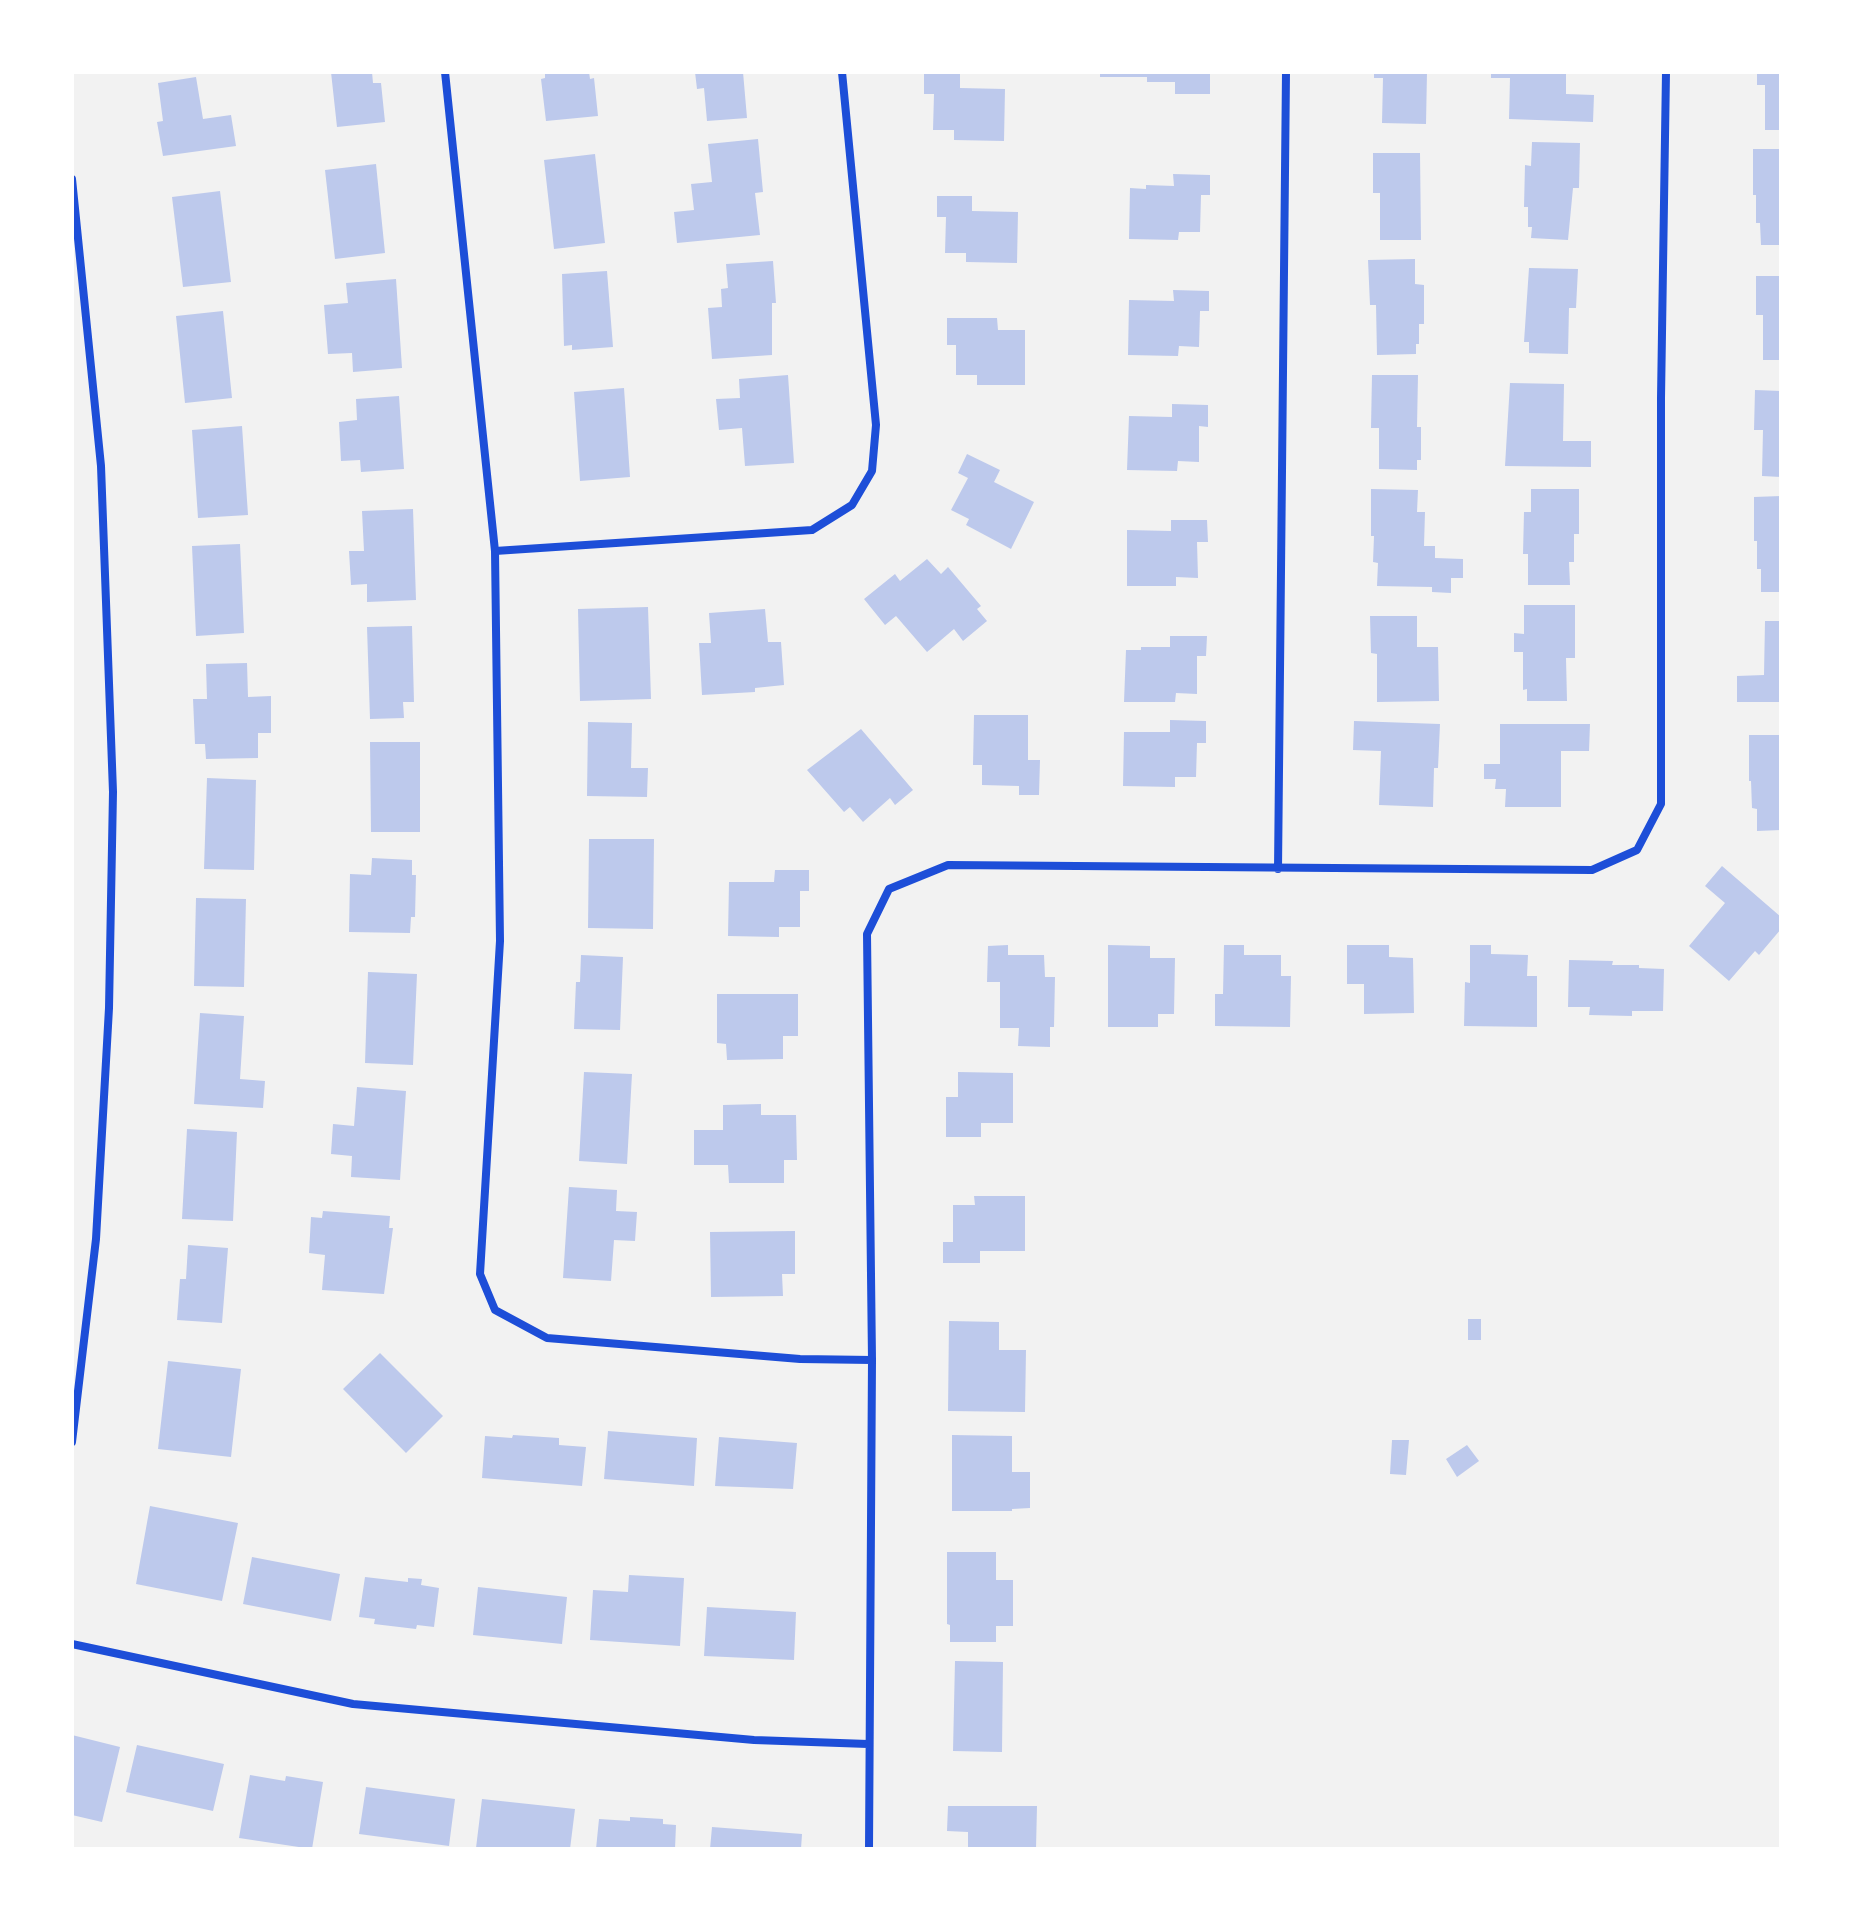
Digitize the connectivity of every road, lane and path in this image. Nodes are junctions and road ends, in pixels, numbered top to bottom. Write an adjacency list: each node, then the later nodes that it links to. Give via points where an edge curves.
1 (445, 72): 6 (street)
2 (842, 72): 6 (street, via 876,425 872,471 852,505 812,530)
3 (1286, 72): 7 (street)
4 (1666, 72): 7 (street, via 1661,804 1637,850 1592,870)
5 (72, 179): 9 (street, via 101,466 113,792 109,1008 96,1239)
6 (495, 551): 8 (street, via 500,941 480,1274 495,1310 547,1338)
7 (1278, 869): 8 (street, via 948,865 889,889 867,934)
8 (872, 1360): 11 (street)
9 (72, 1442)
10 (72, 1644): 11 (street, via 353,1704 754,1740)
11 (868, 1744): 12 (street)
12 (869, 1849)

